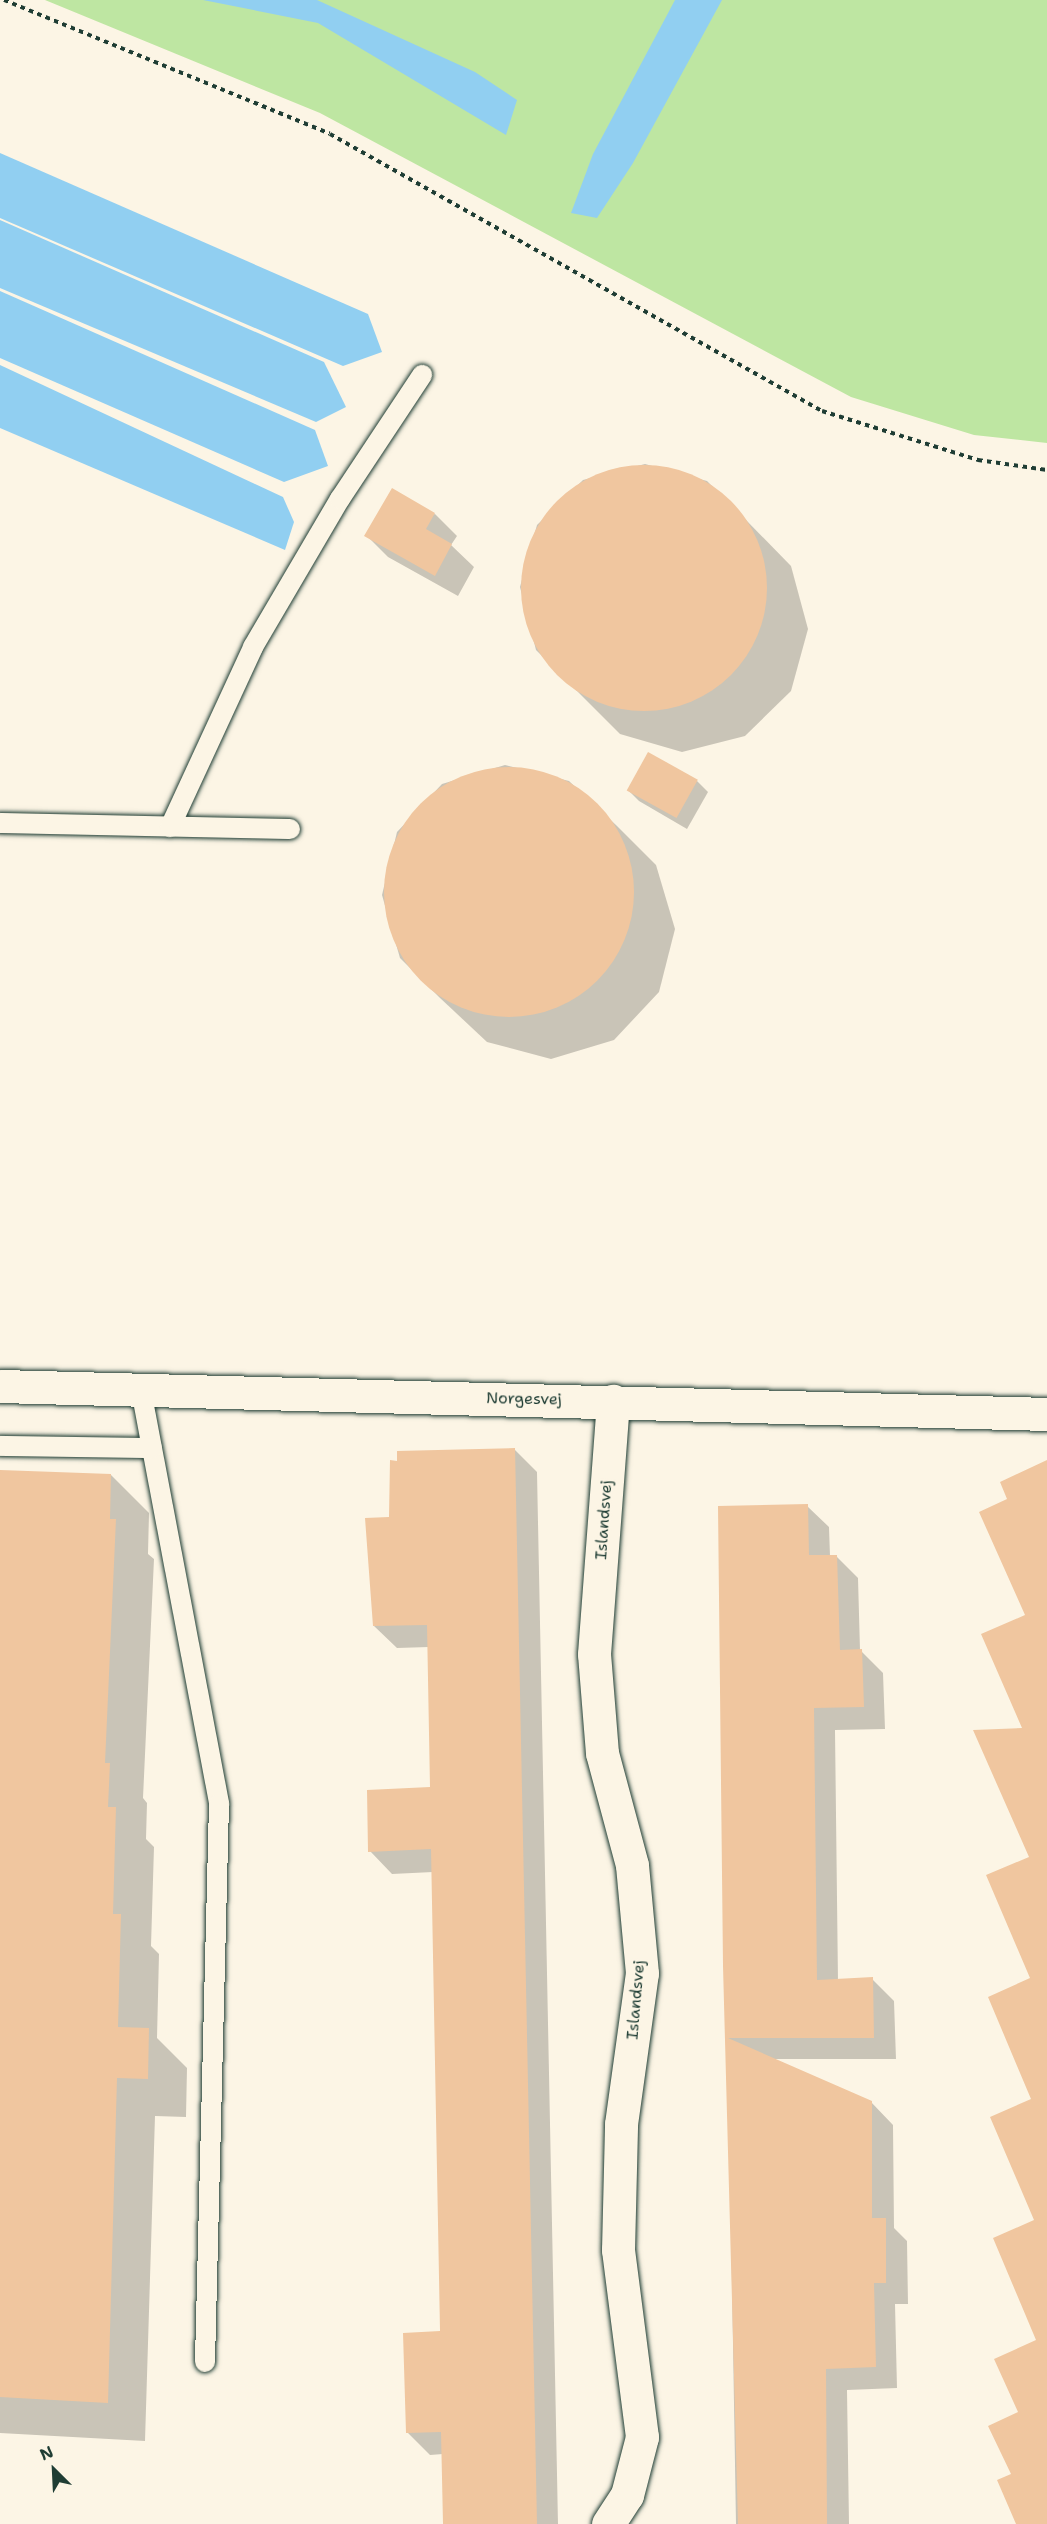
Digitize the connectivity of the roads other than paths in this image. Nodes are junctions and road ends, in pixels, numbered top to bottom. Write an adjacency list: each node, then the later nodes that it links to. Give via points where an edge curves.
1 (422, 375): 3 (lane, via 340,499 253,647)
2 (0, 823): 3 (lane)
3 (170, 827): 4 (lane)
4 (290, 829)
5 (0, 1386): 6 (street, Norgesvej)
6 (141, 1390): 7 (street, Norgesvej); 10 (lane)
7 (613, 1401): 8 (street, Norgesvej); 12 (street, Islandsvej, via 594,1654 602,1753 632,1865 642,1973 621,2124 618,2250 642,2437 627,2495)
8 (1047, 1414)
9 (0, 1446): 10 (lane)
10 (152, 1448): 11 (lane, via 219,1804)
11 (205, 2362)
12 (608, 2524)

